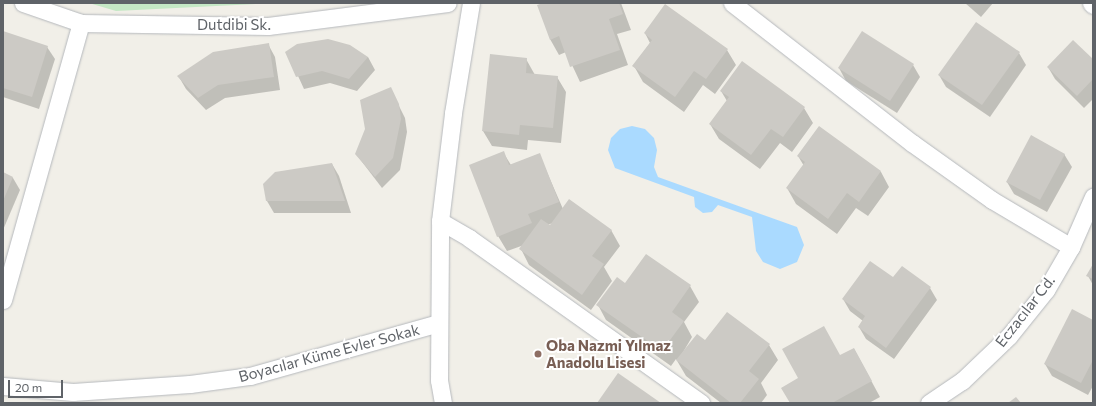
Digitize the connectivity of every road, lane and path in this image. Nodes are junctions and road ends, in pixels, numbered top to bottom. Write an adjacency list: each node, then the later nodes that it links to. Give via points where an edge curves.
1 (22, 3): 5 (street, Dutdibi Sk.)
2 (448, 3): 5 (street, Dutdibi Sk., via 268,26)
3 (471, 3): 7 (street, via 453,113)
4 (732, 3): 8 (street, via 925,152 992,200)
5 (81, 23): 9 (street)
6 (1093, 197): 8 (street, Eczacılar Cd.)
7 (440, 221): 10 (street); 13 (street, via 469,238)
8 (1071, 247): 14 (street, Eczacılar Cd., via 1046,290 1009,336 962,381)
9 (3, 300)
10 (440, 323): 11 (street, Boyacılar Küme Evler Sokak, via 250,376 190,384 73,392); 12 (street, via 439,380)
11 (3, 386)
12 (443, 403)
13 (701, 403)
14 (929, 403)

